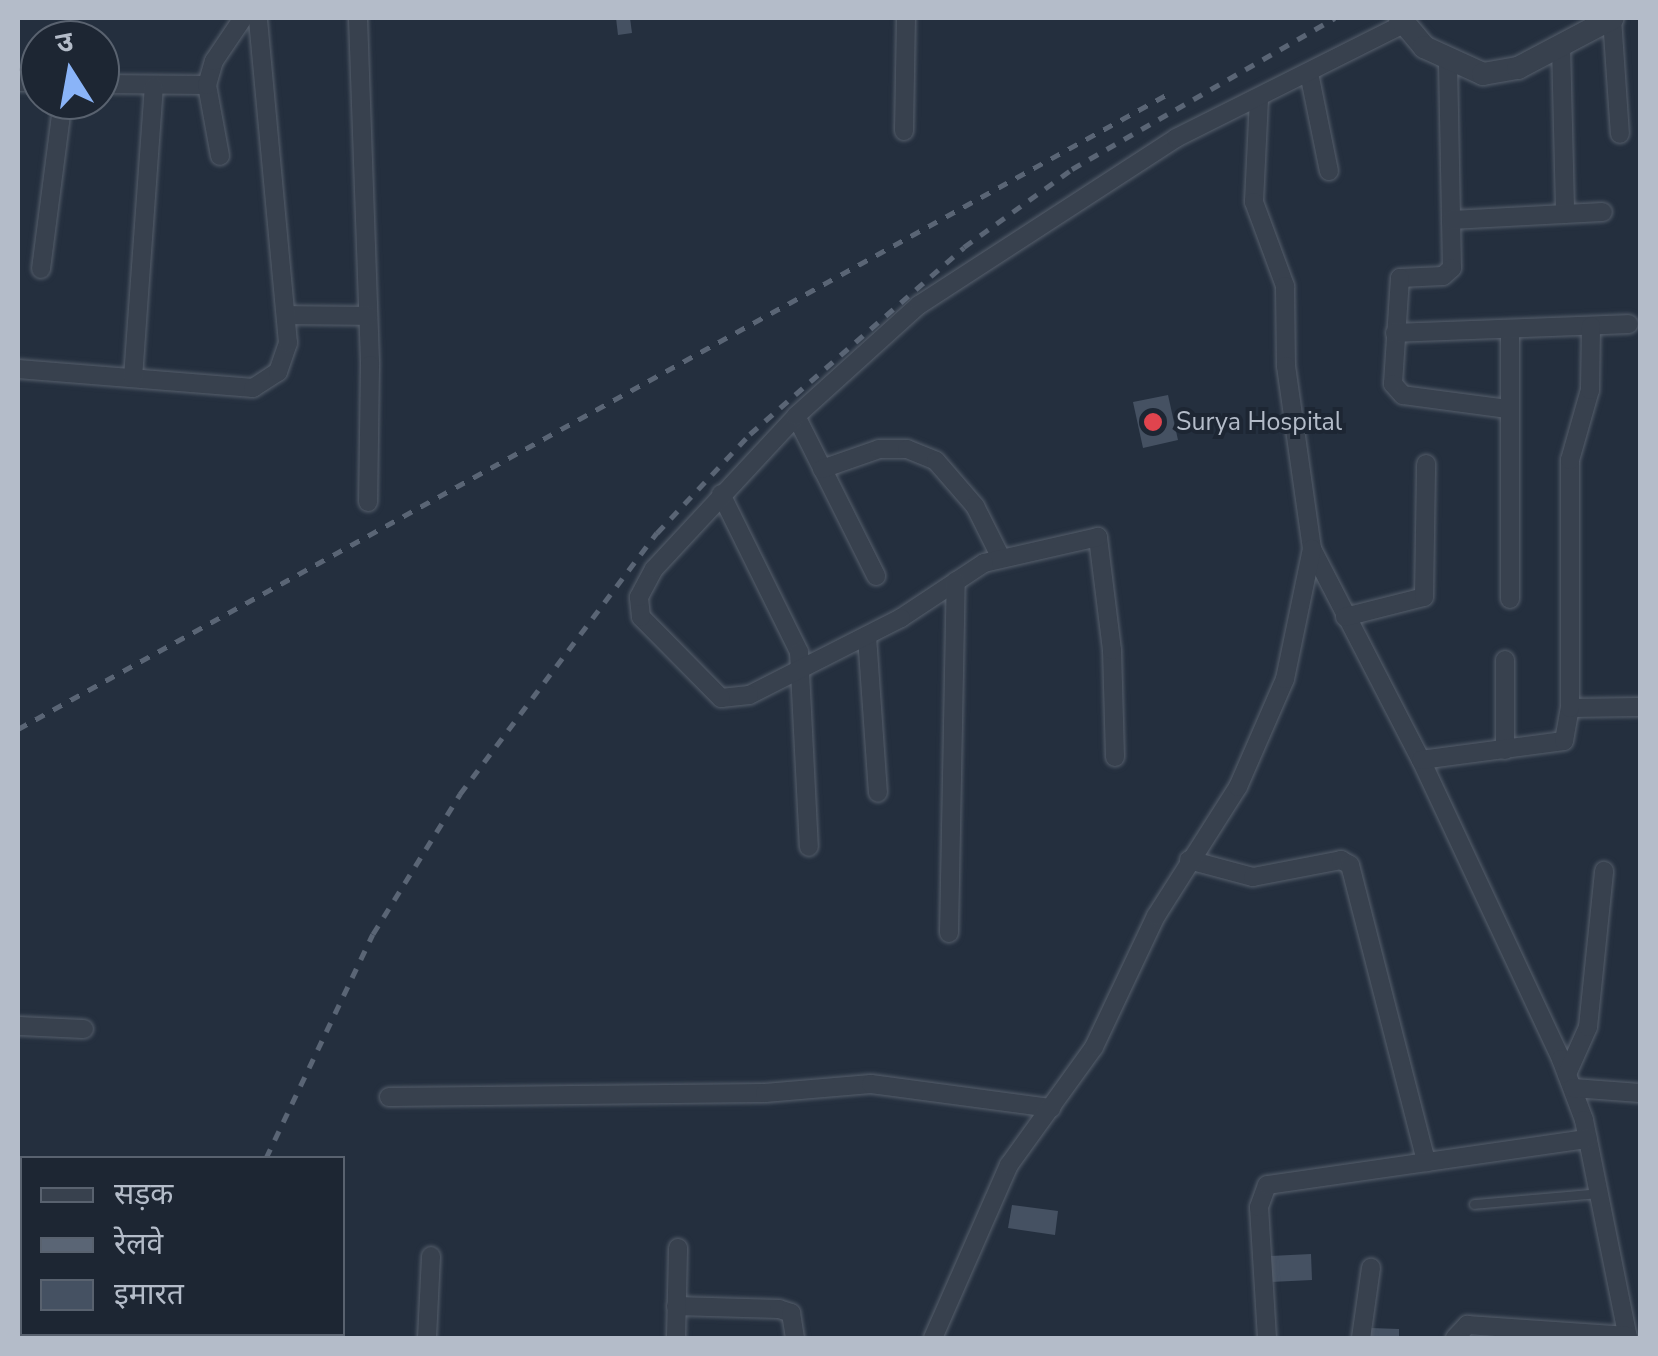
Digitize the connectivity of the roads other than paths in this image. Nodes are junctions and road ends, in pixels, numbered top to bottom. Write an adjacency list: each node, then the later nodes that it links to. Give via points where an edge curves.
1 (243, 18): 10 (street)
2 (258, 18): 23 (street)
3 (358, 18): 24 (street)
4 (906, 18): 15 (street)
5 (1612, 18): 7 (street); 16 (street)
6 (1402, 21): 8 (street); 9 (street)
7 (1561, 45): 8 (street, via 1503,73); 20 (street)
8 (1448, 62): 21 (street)
9 (1308, 73): 13 (street); 18 (street)
10 (207, 84): 12 (street); 17 (street)
11 (120, 85): 12 (street)
12 (154, 87): 30 (street)
13 (1259, 99): 32 (street, via 1176,138 967,272 919,305); 37 (street, via 1254,202 1285,286 1286,366)
14 (60, 120): 22 (street)
15 (904, 131)
16 (1620, 134)
17 (220, 156)
18 (1329, 171)
19 (1603, 212): 20 (street)
20 (1565, 214): 21 (street)
21 (1451, 220): 28 (street, via 1450,274 1400,278)
22 (41, 270)
23 (286, 316): 24 (street); 30 (street, via 288,343 268,383 252,388)
24 (368, 316): 36 (street)
25 (1629, 324): 26 (street)
26 (1591, 326): 27 (street); 47 (street, via 1590,390 1570,460)
27 (1510, 330): 28 (street); 31 (street)
28 (1395, 333): 31 (street, via 1395,392)
29 (18, 370): 30 (street)
30 (133, 378)
31 (1508, 409): 41 (street)
32 (796, 416): 34 (street); 35 (street)
33 (1426, 464): 42 (street, via 1424,597)
34 (822, 469): 38 (street, via 879,449 907,449 936,461 975,506); 39 (street)
35 (721, 494): 45 (street); 45 (street, via 654,568 638,597 640,617 721,698 750,695)
36 (368, 502)
37 (1312, 550): 42 (street); 53 (street, via 1284,679 1238,788)
38 (1002, 558): 40 (street); 49 (street, via 1098,537 1112,650)
39 (876, 576)
40 (956, 582): 43 (street); 55 (street)
41 (1510, 599)
42 (1345, 618): 50 (street)
43 (867, 636): 45 (street); 51 (street)
44 (1505, 660): 48 (street)
45 (801, 666): 52 (street)
46 (1640, 707): 47 (street)
47 (1570, 708): 48 (street, via 1564,740)
48 (1504, 750): 50 (street)
49 (1115, 757)
50 (1422, 760): 58 (street)
51 (878, 793)
52 (809, 847)
53 (1189, 860): 61 (street, via 1094,1047); 63 (street, via 1253,877 1340,860 1350,864)
54 (1604, 870): 58 (street, via 1588,1026)
55 (948, 933)
56 (18, 1026): 57 (street)
57 (84, 1029)
58 (1570, 1081): 59 (street); 62 (street)
59 (1640, 1094)
60 (389, 1097): 61 (street, via 765,1093 871,1084)
61 (1051, 1108): 74 (street, via 992,1197)
62 (1588, 1139): 63 (street); 64 (street)
63 (1426, 1162): 75 (street, via 1267,1184 1260,1191)
64 (1600, 1193): 65 (lane); 70 (street)
65 (1474, 1204)
66 (678, 1248): 69 (street)
67 (432, 1256): 71 (street)
68 (1371, 1268): 76 (street)
69 (676, 1306): 72 (street); 73 (street, via 779,1309 791,1313)
70 (1628, 1337): 77 (street, via 1466,1325)
71 (427, 1338)
72 (676, 1338)
73 (795, 1338)
74 (933, 1338)
75 (1267, 1338)
76 (1361, 1338)
77 (1455, 1338)

